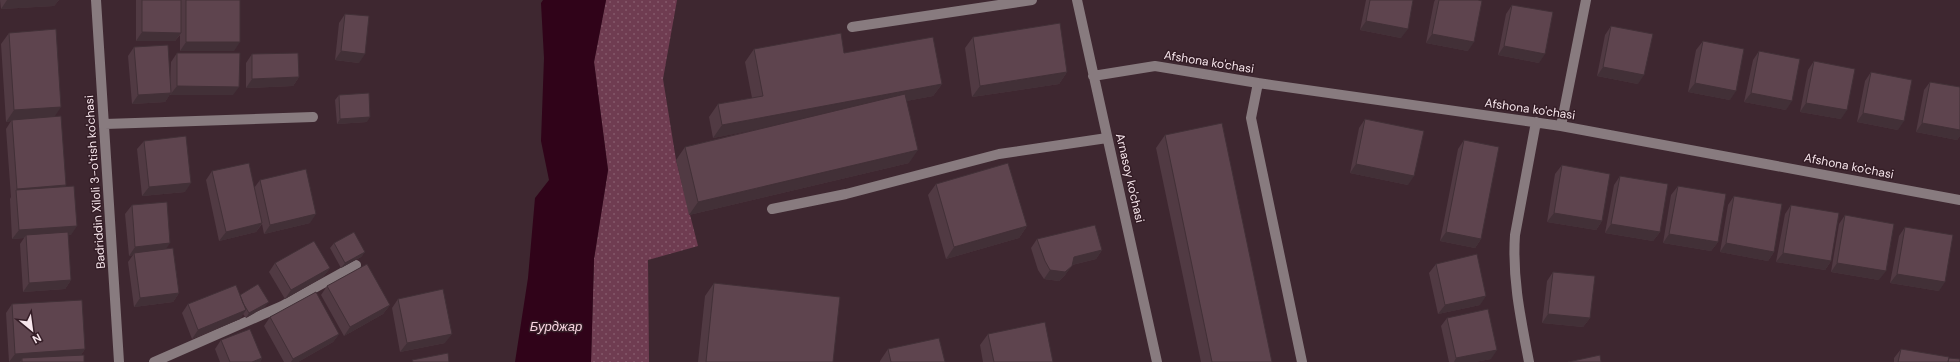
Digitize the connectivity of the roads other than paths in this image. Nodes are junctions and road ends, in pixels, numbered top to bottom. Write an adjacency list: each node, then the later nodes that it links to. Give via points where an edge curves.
1 (96, 0): 10 (street, Badriddin Xiloli 3-o'tish ko'chasi)
2 (1032, 0): 5 (street)
3 (1076, 0): 6 (street, Arnasoy ko'chasi)
4 (1586, 0): 11 (street)
5 (852, 27)
6 (1093, 76): 7 (street, Afshona ko'chasi, via 1155,66); 12 (street, Arnasoy ko'chasi)
7 (1258, 83): 9 (street, Afshona ko'chasi); 19 (street, via 1251,118)
8 (313, 117): 10 (street)
9 (1536, 122): 11 (street, Afshona ko'chasi); 20 (street, via 1514,250 1516,294)
10 (105, 124): 16 (street, Badriddin Xiloli 3-o'tish ko'chasi)
11 (1561, 126): 13 (street, Afshona ko'chasi)
12 (1107, 138): 14 (street, via 999,154 846,194); 18 (street, Arnasoy ko'chasi)
13 (1960, 200)
14 (772, 209)
15 (356, 265): 17 (street, via 282,306)
16 (119, 362)
17 (154, 362)
18 (1157, 362)
19 (1302, 362)
20 (1529, 362)

